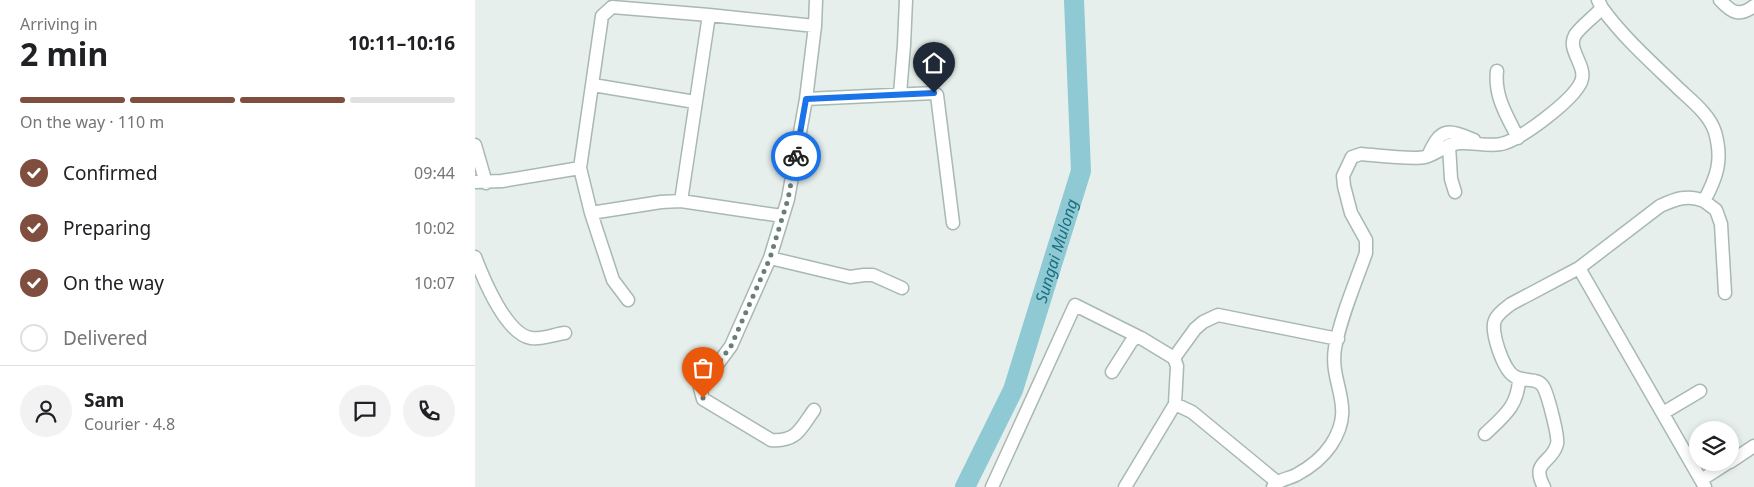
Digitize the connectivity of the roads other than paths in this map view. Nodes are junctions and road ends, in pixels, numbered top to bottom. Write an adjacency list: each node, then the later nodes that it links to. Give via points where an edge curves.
1 (816, 0): 7 (street)
2 (906, 0): 10 (street)
3 (1720, 0): 5 (street, via 1733,12)
4 (1600, 4): 13 (street, via 1572,43 1583,72 1582,81 1560,105); 22 (street, via 1615,27 1703,113 1715,131 1720,160)
5 (1754, 6)
6 (709, 15): 7 (street); 9 (street, via 613,7 602,16); 12 (street)
7 (815, 26): 11 (street)
8 (1497, 71): 13 (street, via 1498,97)
9 (593, 85): 12 (street); 18 (street)
10 (900, 94): 11 (street); 25 (street, via 937,95)
11 (806, 99): 24 (street)
12 (695, 102): 21 (street)
13 (1518, 138): 14 (street, via 1500,144)
14 (1480, 144): 16 (street); 17 (street, via 1447,132 1436,140)
15 (475, 145): 19 (street)
16 (1449, 145): 17 (street); 20 (street)
17 (1429, 156): 34 (street, via 1361,154 1352,157 1347,165 1343,176 1346,200 1366,240 1366,253)
18 (580, 168): 19 (street); 23 (street)
19 (481, 183)
20 (1455, 192)
21 (681, 201): 23 (street); 24 (street)
22 (1704, 201): 28 (street, via 1686,197 1660,206); 30 (street, via 1716,210 1721,224)
23 (591, 213): 31 (street, via 613,280)
24 (782, 216): 27 (street)
25 (953, 223)
26 (475, 257): 32 (street, via 486,286 514,330 533,339)
27 (770, 258): 29 (street, via 850,277 873,275); 40 (street, via 731,346 700,388 701,395 771,440 794,437)
28 (1579, 268): 37 (street, via 1511,304 1494,321 1494,333 1504,363 1508,371); 41 (street)
29 (902, 288)
30 (1725, 293)
31 (627, 300)
32 (565, 332)
33 (1141, 338): 35 (street); 36 (street, via 1131,342); 48 (street, via 1075,305)
34 (1338, 339): 35 (street, via 1218,315 1195,329); 47 (street, via 1335,366 1343,408 1341,424 1323,455 1296,475)
35 (1174, 358): 39 (street, via 1177,366)
36 (1112, 372)
37 (1519, 379): 42 (street, via 1516,401); 50 (street, via 1534,380 1544,387 1557,434 1555,450 1539,469)
38 (1700, 392): 41 (street)
39 (1175, 404): 47 (street, via 1192,412); 49 (street)
40 (814, 410)
41 (1663, 412): 46 (street)
42 (1485, 434)
43 (1754, 446): 44 (street)
44 (1739, 456)
45 (1718, 471): 46 (street)
46 (1703, 484)
47 (1275, 485)
48 (992, 487)
49 (1125, 487)
50 (1544, 487)

